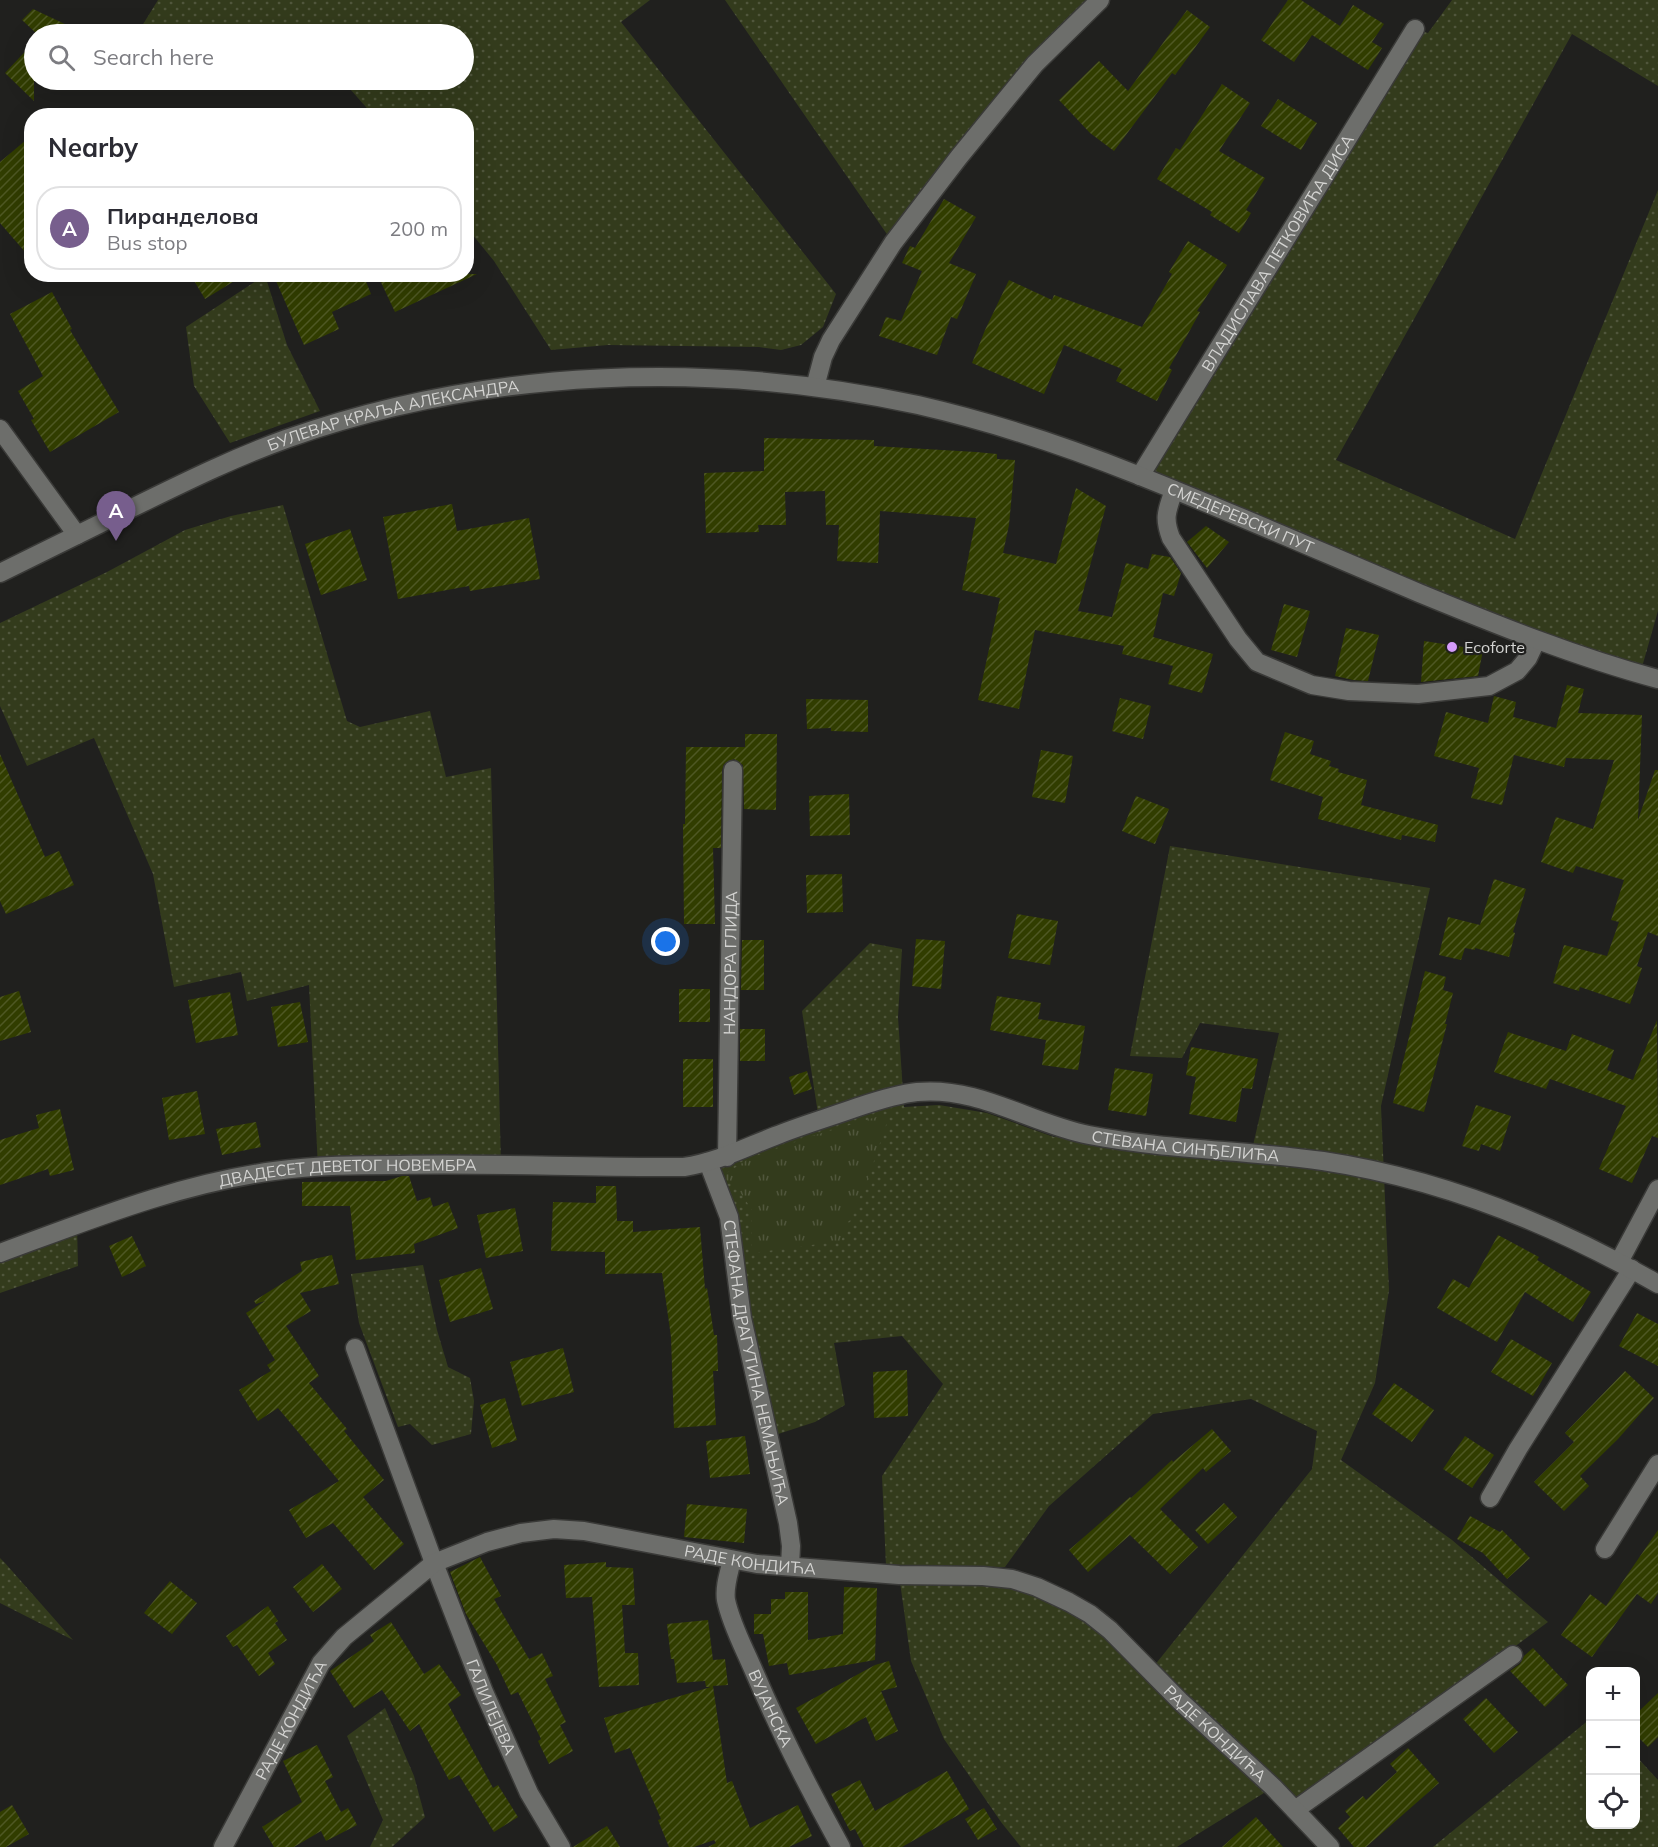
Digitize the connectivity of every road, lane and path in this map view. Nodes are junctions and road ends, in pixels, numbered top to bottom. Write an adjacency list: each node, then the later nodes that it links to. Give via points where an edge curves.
1 (1100, 0): 3 (street, via 1035,64 894,243 831,340)
2 (1415, 29): 5 (street, ВЛАДИСЛАВА ПЕТКОВИЋА ДИСА)
3 (815, 387): 5 (street, СМЕДЕРЕВСКИ ПУТ, via 921,406 993,425); 7 (street, БУЛЕВАР КРАЉА АЛЕКСАНДРА, via 711,378 634,378 547,382 446,397 282,440)
4 (0, 429): 7 (street)
5 (1140, 476): 6 (street, СМЕДЕРЕВСКИ ПУТ)
6 (1174, 490): 9 (street, СМЕДЕРЕВСКИ ПУТ); 9 (street, via 1165,524 1171,538 1257,662 1294,678 1349,692 1380,694 1489,686 1517,671)
7 (76, 535): 8 (street, БУЛЕВАР КРАЉА АЛЕКСАНДРА)
8 (0, 573)
9 (1536, 641): 10 (street, СМЕДЕРЕВСКИ ПУТ)
10 (1658, 679)
11 (733, 770): 12 (street, НАНДОРА ГЛИДА)
12 (727, 1156): 13 (street, СТЕВАНА СИНЂЕЛИЋА); 16 (street, СТЕВАНА СИНЂЕЛИЋА, via 776,1135 888,1098 916,1092 961,1094 1086,1134 1152,1145 1326,1162 1412,1180 1504,1210)
13 (708, 1162): 15 (street, ДВАДЕСЕТ ДЕВЕТОГ НОВЕМБРА, via 684,1167 448,1164 275,1171 152,1198); 24 (street, СТЕФАНА ДРАГУТИНА НЕМАЊИЋА, via 729,1217 742,1318 788,1523)
14 (1658, 1189): 16 (street)
15 (0, 1254)
16 (1626, 1266): 17 (street, СТЕВАНА СИНЂЕЛИЋА); 20 (street)
17 (1658, 1284)
18 (356, 1348): 23 (street, ГАЛИЛЕЈЕВА)
19 (1658, 1464): 21 (street)
20 (1490, 1498)
21 (1605, 1549)
22 (732, 1560): 23 (street, РАДЕ КОНДИЋА, via 554,1529 487,1542); 24 (street, РАДЕ КОНДИЋА); 29 (street, ВУЈАНСКА, via 725,1588 743,1646)
23 (434, 1563): 27 (street, РАДЕ КОНДИЋА, via 344,1637 321,1663); 28 (street, ГАЛИЛЕЈЕВА, via 506,1743 529,1793)
24 (790, 1566): 26 (street, РАДЕ КОНДИЋА, via 899,1575 999,1577 1037,1587 1069,1602 1124,1643)
25 (1514, 1655): 26 (street)
26 (1295, 1810): 30 (street, РАДЕ КОНДИЋА)
27 (223, 1847)
28 (561, 1847)
29 (841, 1847)
30 (1330, 1847)

